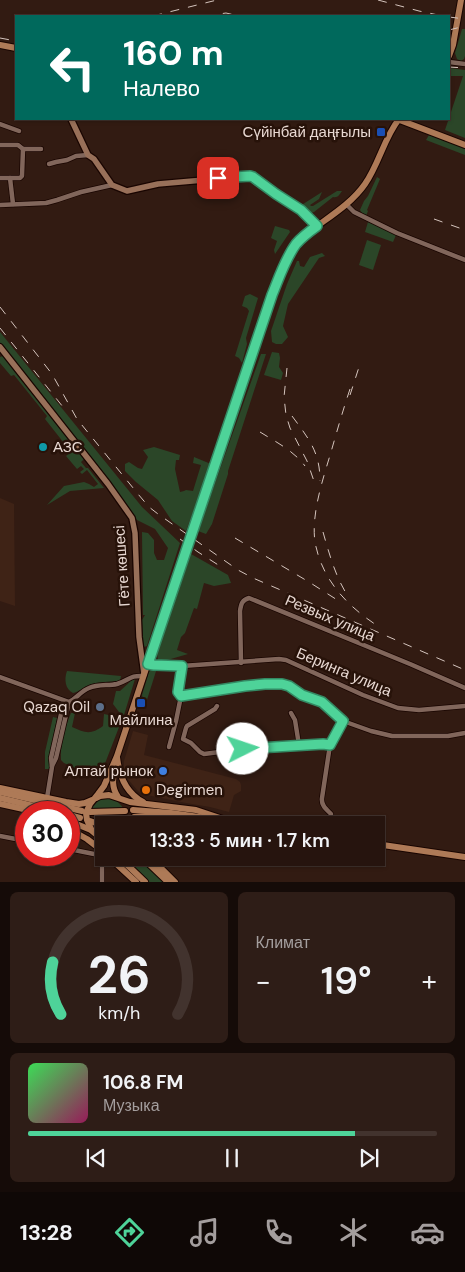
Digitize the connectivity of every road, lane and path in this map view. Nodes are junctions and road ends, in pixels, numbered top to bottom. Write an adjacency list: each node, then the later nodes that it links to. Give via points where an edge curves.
1 (461, 0): 4 (main road)
2 (0, 46): 3 (main road)
3 (15, 48)
4 (450, 53)
5 (450, 62): 6 (street)
6 (465, 64)
7 (71, 120): 18 (main road)
8 (397, 120): 24 (main road, via 369,178)
9 (400, 120): 12 (main road)
10 (418, 120): 12 (main road)
11 (0, 124): 13 (street)
12 (426, 129): 14 (main road)
13 (19, 131)
14 (465, 144)
15 (0, 145): 16 (street, via 18,145)
16 (23, 149): 17 (street); 21 (street, via 22,176)
17 (41, 149)
18 (88, 155): 19 (street); 22 (main road)
19 (49, 164)
20 (0, 178): 21 (street)
21 (10, 178): 23 (street)
22 (112, 185): 23 (street, via 46,203); 26 (main road, via 126,191 158,184 250,176 301,210)
23 (13, 204): 25 (street)
24 (346, 204): 26 (main road); 27 (street, via 354,212 397,233)
25 (0, 205)
26 (317, 226): 29 (main road, bridge, via 296,244 272,295)
27 (465, 260)
28 (0, 347): 30 (main road, Гёте көшесі, via 132,518)
29 (154, 646): 30 (main road, via 145,652); 32 (main road)
30 (140, 647): 35 (main road, Гёте көшесі)
31 (241, 663): 33 (street, Беринга улица); 36 (street, Резвых улица, via 240,611 241,603 249,598); 40 (street, Беринга улица, via 286,660 403,710)
32 (148, 664): 33 (street, Беринга улица); 35 (main road)
33 (182, 666): 37 (street, via 178,692)
34 (0, 676): 38 (street)
35 (144, 676): 38 (street, via 90,688 72,701); 47 (main road)
36 (465, 688)
37 (181, 696): 42 (street, via 282,684 322,702); 46 (street)
38 (66, 701): 51 (street, via 57,724)
39 (217, 706): 44 (street, via 187,726 183,739 204,754)
40 (465, 706)
41 (291, 713): 44 (street)
42 (343, 721): 43 (street, via 392,736); 45 (street)
43 (465, 733)
44 (299, 745): 45 (street)
45 (330, 745): 66 (street, via 322,802)
46 (169, 747)
47 (117, 756): 52 (main road, via 113,784); 53 (main road, via 104,786); 56 (main road, via 122,780 132,794)
48 (0, 788): 51 (main road)
49 (0, 792): 54 (main road)
50 (0, 798): 55 (main road)
51 (47, 798): 53 (main road, via 79,804)
52 (120, 798): 53 (main road, via 109,794); 56 (main road); 63 (main road)
53 (94, 799): 70 (main road, via 86,814)
54 (33, 801)
55 (15, 802)
56 (145, 803): 65 (main road, via 196,810)
57 (0, 805): 58 (main road); 59 (main road)
58 (15, 808)
59 (15, 810)
60 (134, 810): 64 (main road)
61 (124, 811): 62 (main road)
62 (90, 812)
63 (129, 816)
64 (193, 816)
65 (214, 816)
66 (331, 816)
67 (90, 821): 68 (main road)
68 (95, 823)
69 (80, 826): 70 (main road)
70 (92, 831): 71 (main road)
71 (95, 833)
72 (80, 835): 76 (main road)
73 (0, 836): 74 (street)
74 (15, 839)
75 (385, 845): 79 (main road)
76 (95, 847)
77 (80, 852): 78 (street)
78 (95, 854)
79 (465, 857)
80 (103, 866): 85 (street)
81 (119, 866): 86 (main road)
82 (128, 866): 87 (main road)
83 (151, 866): 88 (main road)
84 (160, 866): 89 (main road)
85 (102, 882)
86 (136, 882)
87 (145, 882)
88 (168, 882)
89 (175, 882)

